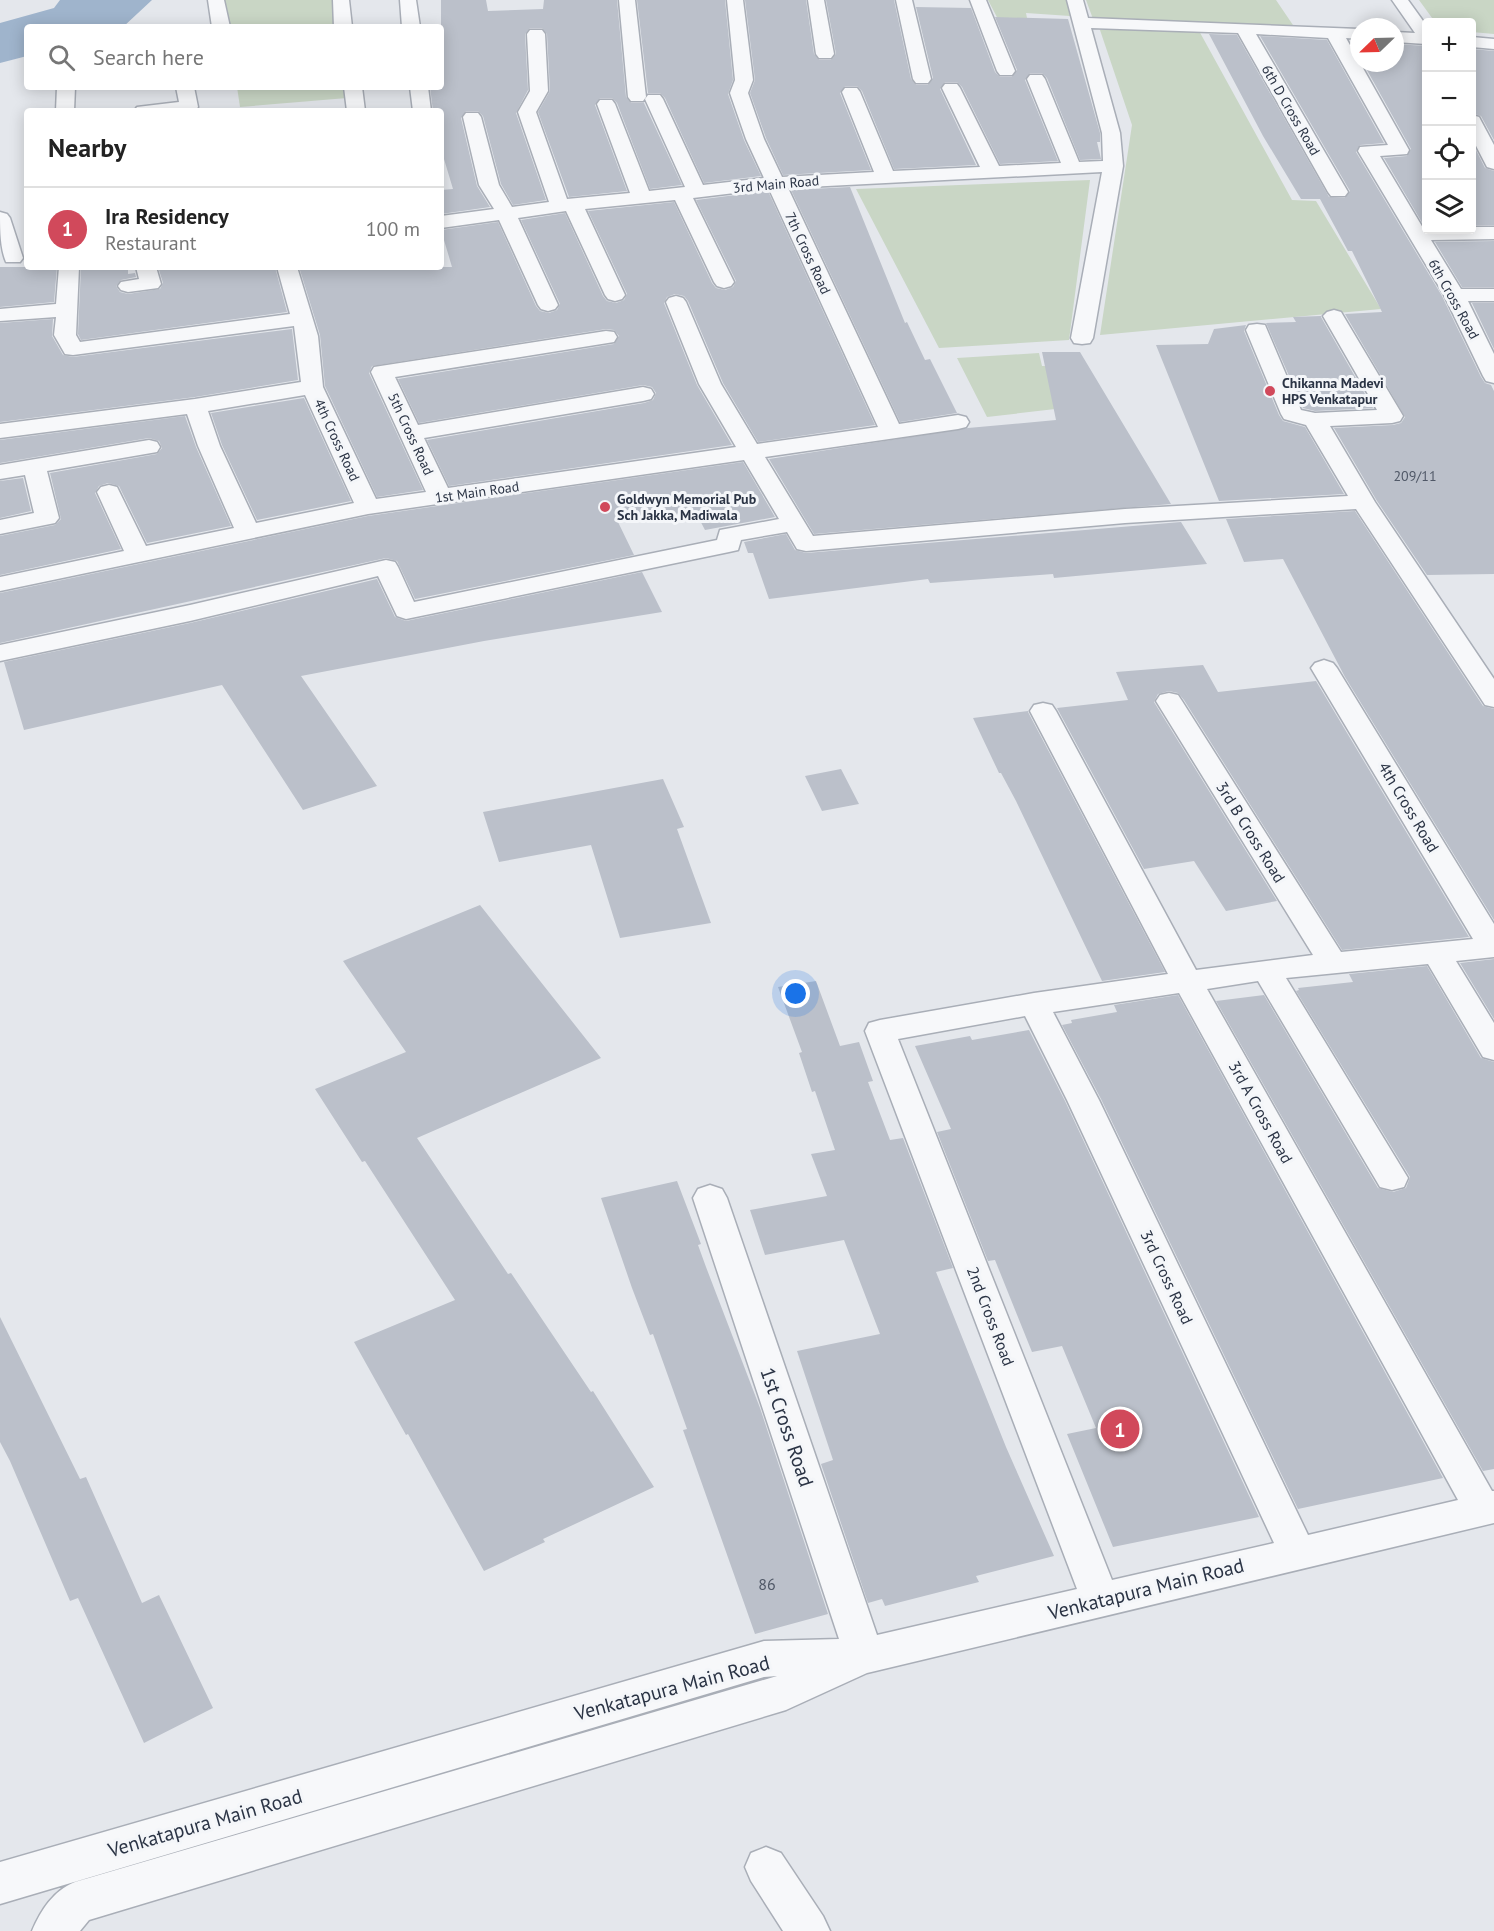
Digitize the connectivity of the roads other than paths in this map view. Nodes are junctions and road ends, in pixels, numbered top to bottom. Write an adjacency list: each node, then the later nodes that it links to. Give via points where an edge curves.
1 (216, 0): 12 (street)
2 (341, 0): 13 (street)
3 (408, 0): 14 (street)
4 (627, 0): 48 (street, via 646,98)
5 (735, 0): 46 (street, 7th Cross Road, via 744,81 739,93 742,107)
6 (816, 0): 24 (street)
7 (904, 0): 26 (street)
8 (978, 0): 25 (street)
9 (1075, 0): 11 (street)
10 (1400, 0): 16 (street)
11 (1081, 23): 15 (street); 42 (street, via 1111,133)
12 (220, 24)
13 (343, 24)
14 (411, 24)
15 (1244, 28): 17 (street); 47 (street, 6th D Cross Road)
16 (1422, 32)
17 (1334, 33): 19 (street); 55 (street, 6th Cross Road, via 1400,150 1367,151)
18 (536, 34): 50 (street, via 539,91 527,112)
19 (1350, 34)
20 (1404, 37): 21 (street)
21 (1422, 38)
22 (1476, 42): 23 (street)
23 (1494, 44)
24 (825, 54)
25 (1006, 71)
26 (922, 79)
27 (1036, 79): 43 (street)
28 (951, 88): 44 (street)
29 (66, 90): 35 (street)
30 (186, 90): 36 (street, via 189,107)
31 (353, 90): 37 (street)
32 (419, 90): 38 (street)
33 (851, 92): 45 (street)
34 (606, 104): 49 (street)
35 (65, 108)
36 (178, 108)
37 (356, 108)
38 (422, 108)
39 (472, 117): 51 (street, via 489,185)
40 (1475, 126): 41 (street)
41 (1494, 163)
42 (1113, 166): 43 (street, 3rd Main Road); 73 (street)
43 (1072, 167): 44 (street, 3rd Main Road)
44 (992, 171): 45 (street, 3rd Main Road)
45 (885, 176): 46 (street, 3rd Main Road)
46 (775, 183): 48 (street, 3rd Main Road); 81 (street, 7th Cross Road)
47 (1338, 192)
48 (689, 193): 49 (street, 3rd Main Road); 60 (street)
49 (642, 198): 50 (street, 3rd Main Road)
50 (566, 206): 51 (street, 3rd Main Road); 62 (street)
51 (506, 213): 53 (street, 3rd Main Road); 66 (street)
52 (0, 218): 56 (street)
53 (444, 222)
54 (1494, 233): 55 (street)
55 (1418, 234): 64 (street, 6th Cross Road)
56 (13, 258)
57 (69, 270): 67 (street)
58 (147, 270): 61 (street, via 151,284)
59 (287, 270): 70 (street, 4th Cross Road)
60 (724, 282)
61 (128, 286)
62 (615, 295)
63 (1494, 295): 64 (street)
64 (1454, 296): 74 (street, 6th Cross Road)
65 (676, 302): 84 (street, via 710,384)
66 (548, 305)
67 (67, 310): 68 (street); 70 (street, via 65,335 74,349)
68 (0, 315)
69 (1334, 316): 78 (street, via 1392,416)
70 (300, 319): 75 (street, 4th Cross Road, via 307,336)
71 (1257, 330): 78 (street, via 1292,414)
72 (606, 338): 82 (street, 5th Cross Road, via 382,372)
73 (1082, 338)
74 (1491, 364)
75 (312, 387): 77 (street); 90 (street, 4th Cross Road)
76 (643, 394): 82 (street)
77 (195, 406): 80 (street); 93 (street)
78 (1315, 420): 89 (street)
79 (958, 422): 81 (street, 1st Main Road)
80 (0, 431)
81 (892, 432): 84 (street, 1st Main Road)
82 (411, 433): 88 (street, 5th Cross Road)
83 (149, 447): 85 (street)
84 (752, 452): 88 (street, 1st Main Road); 91 (street)
85 (34, 466): 86 (street); 92 (street, via 47,518)
86 (0, 472)
87 (109, 492): 94 (street)
88 (440, 497): 90 (street, 1st Main Road)
89 (1363, 501): 91 (street, via 1125,516 806,544); 98 (street)
90 (368, 507): 93 (street, 1st Main Road)
91 (795, 523): 96 (street, via 729,535 729,545 406,611 386,567)
92 (0, 527)
93 (248, 533): 94 (street, 1st Main Road)
94 (138, 555): 95 (street, 1st Main Road)
95 (0, 584)
96 (0, 653)
97 (1324, 668): 101 (street, 4th Cross Road)
98 (1494, 699)
99 (1169, 701): 103 (street, 3rd B Cross Road)
100 (1043, 711): 105 (street, 3rd A Cross Road)
101 (1493, 947): 102 (street)
102 (1436, 952): 103 (street); 107 (street)
103 (1334, 963): 104 (street)
104 (1266, 970): 105 (street); 108 (street)
105 (1187, 981): 106 (street); 110 (street, 3rd A Cross Road)
106 (1034, 1004): 111 (street, 3rd Cross Road); 112 (street, 2nd Cross Road, via 880,1031)
107 (1494, 1049)
108 (1392, 1178)
109 (710, 1198): 113 (street, 1st Cross Road)
110 (1489, 1508): 111 (street, Venkatapura Main Road)
111 (1297, 1552): 112 (street, Venkatapura Main Road)
112 (1101, 1601): 113 (street, Venkatapura Main Road)
113 (864, 1656): 115 (street, Venkatapura Main Road, via 764,1659); 116 (street, via 786,1692 75,1902)
114 (766, 1867): 117 (street)
115 (0, 1883)
116 (54, 1931)
117 (808, 1931)

